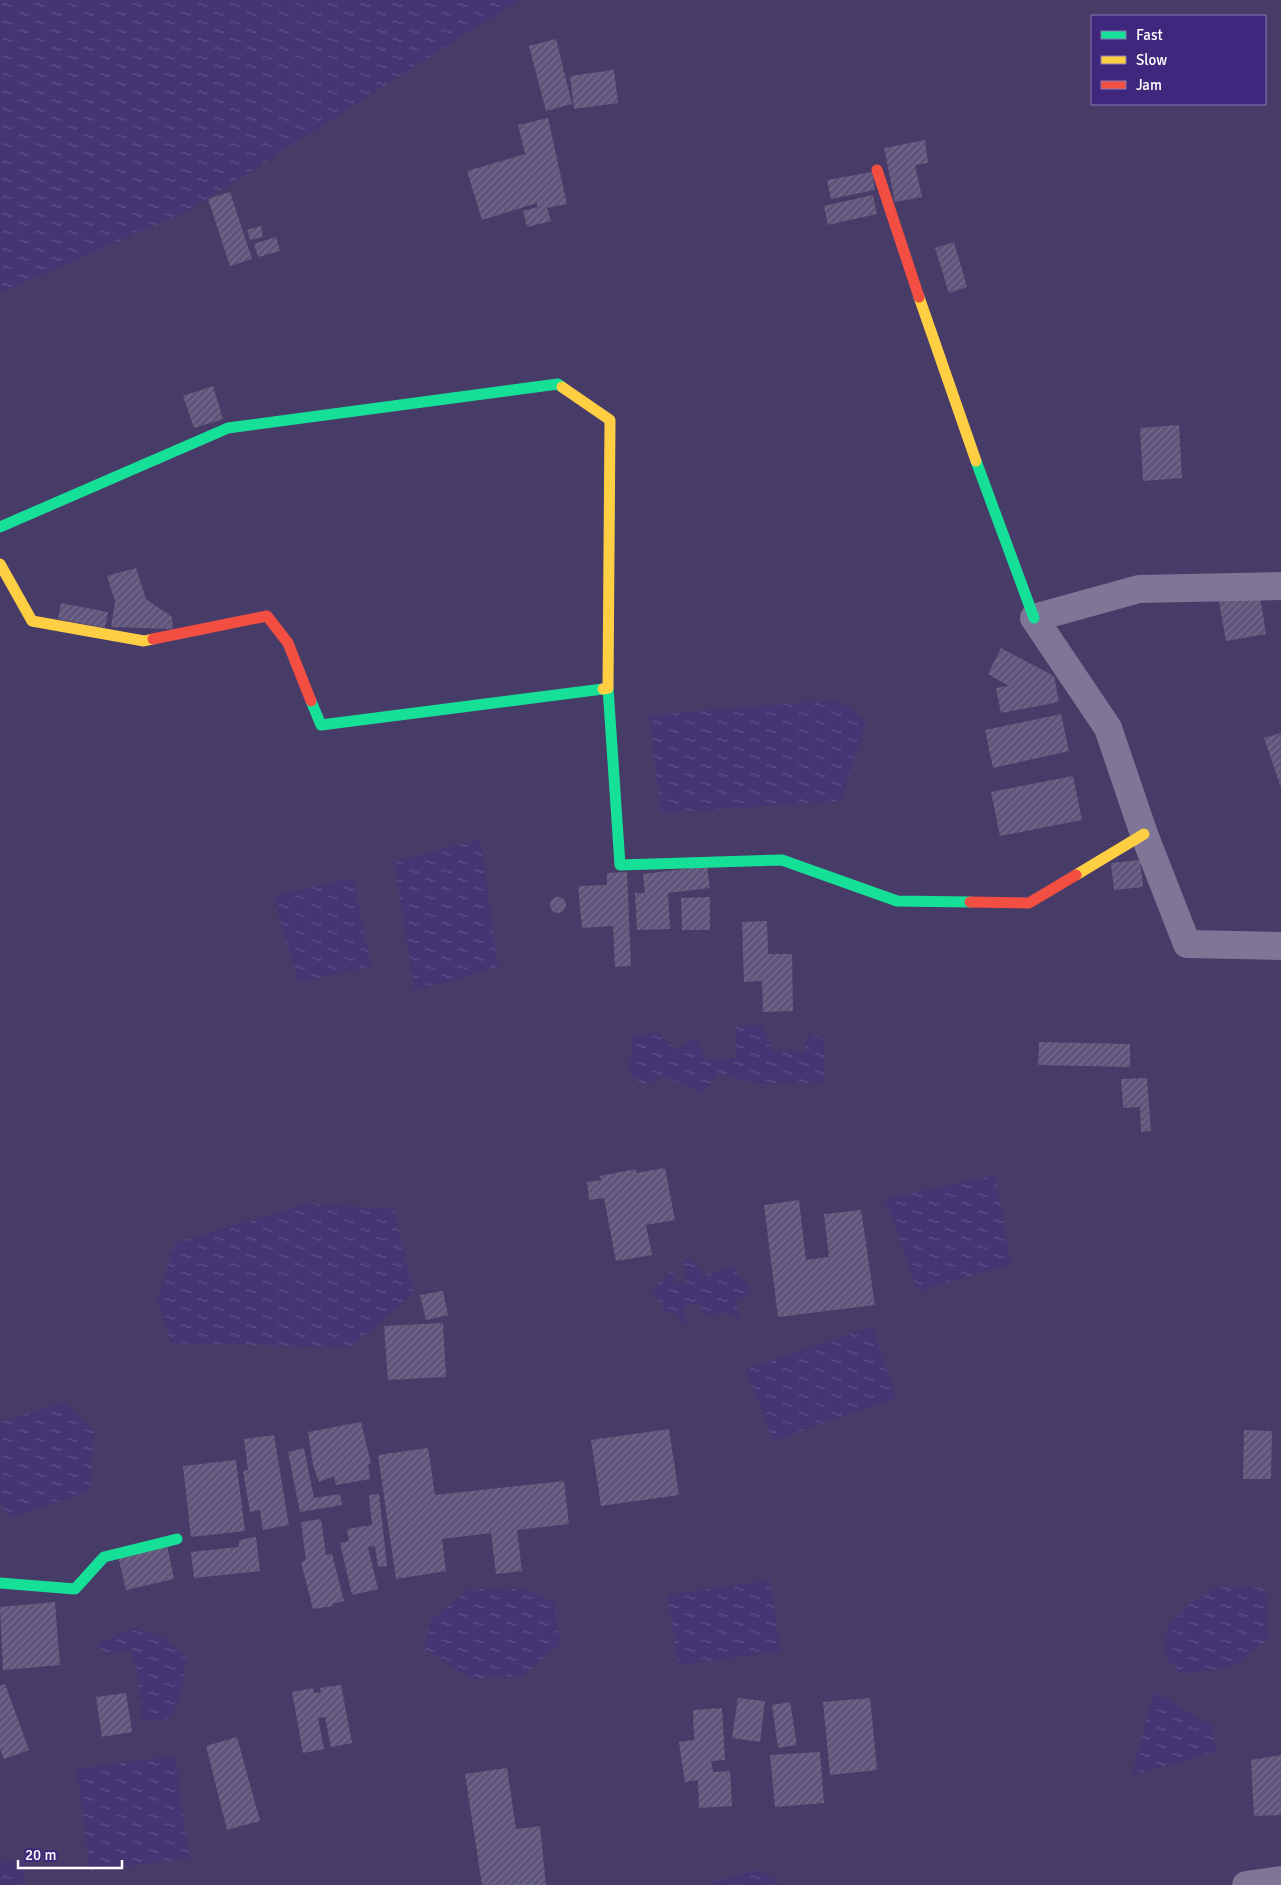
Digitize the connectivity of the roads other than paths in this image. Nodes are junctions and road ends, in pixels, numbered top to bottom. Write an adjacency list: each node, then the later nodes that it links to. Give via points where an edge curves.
1 (877, 170): 5 (street, via 951,393)
2 (0, 526): 6 (street, via 228,428 558,384 610,420)
3 (0, 564): 6 (street, via 32,621 144,641 267,616 288,643 321,725)
4 (1281, 586): 5 (street, via 1139,588)
5 (1034, 618): 7 (street, via 1108,728)
6 (608, 688): 7 (street, via 620,865 782,860 897,901 1029,903)
7 (1144, 834): 8 (street, via 1187,944)
8 (1281, 946)
9 (177, 1539): 10 (street, via 104,1557 75,1589)
10 (0, 1583)
11 (1281, 1880): 12 (street)
12 (1246, 1885)

